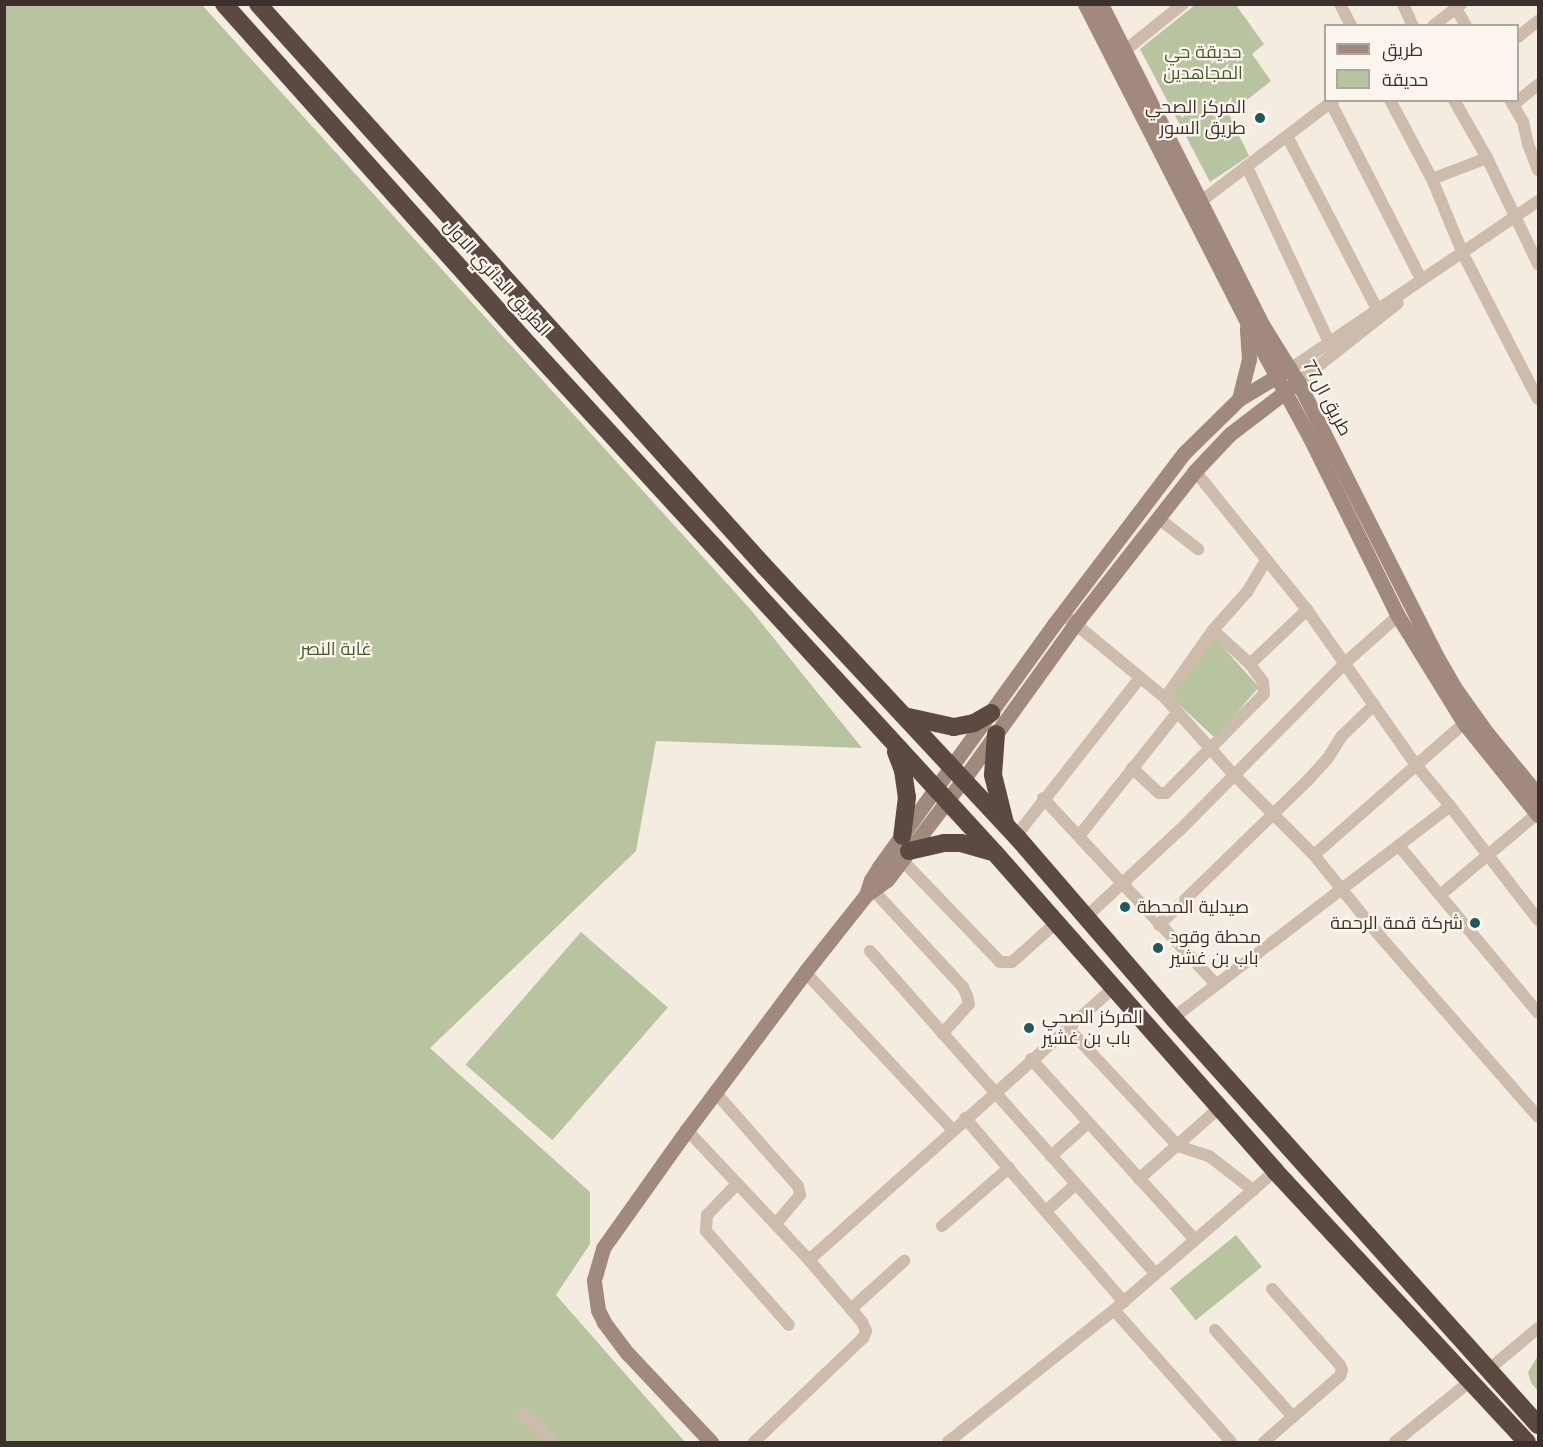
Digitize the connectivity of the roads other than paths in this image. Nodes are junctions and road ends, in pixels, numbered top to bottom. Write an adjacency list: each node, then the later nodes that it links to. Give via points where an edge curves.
1 (224, 4): 60 (highway, الطريق الدائري الاول)
2 (258, 4): 57 (highway, الطريق الدائري الاول)
3 (1085, 4): 15 (street, طريق ال77)
4 (1101, 4): 15 (street, طريق ال77)
5 (1340, 4): 10 (street)
6 (1403, 4): 11 (street)
7 (1178, 6): 15 (street)
8 (1459, 6): 12 (street); 13 (street)
9 (1539, 21): 14 (street)
10 (1350, 24)
11 (1412, 24)
12 (1436, 24)
13 (1465, 24)
14 (1519, 36)
15 (1120, 55): 29 (street, طريق ال77); 36 (street)
16 (1539, 85): 17 (street)
17 (1519, 98)
18 (1333, 102): 22 (street); 34 (street)
19 (1391, 102): 27 (street)
20 (1455, 102): 24 (street)
21 (1512, 103): 23 (street)
22 (1287, 136): 25 (street); 35 (street)
23 (1533, 145): 26 (street)
24 (1487, 158): 27 (street); 30 (street)
25 (1247, 166): 29 (street); 37 (street)
26 (1539, 170)
27 (1432, 180): 32 (street)
28 (1539, 201): 30 (street)
29 (1200, 202): 38 (street, طريق ال77)
30 (1513, 216): 31 (street); 32 (street)
31 (1535, 251): 33 (street)
32 (1463, 252): 34 (street); 38 (street); 40 (street)
33 (1539, 264)
34 (1421, 279): 35 (street)
35 (1377, 309): 37 (street)
36 (1247, 322): 38 (street); 39 (street, via 1249,359)
37 (1329, 342): 38 (street)
38 (1288, 380): 39 (street); 41 (street); 47 (street); 66 (street, طريق ال77, via 1457,691)
39 (1239, 399): 46 (street, via 1184,453)
40 (1539, 399)
41 (1195, 471): 42 (street); 44 (street)
42 (1158, 518): 43 (street); 48 (street)
43 (1198, 549)
44 (1266, 560): 45 (street); 49 (street, via 1247,592)
45 (1307, 610): 50 (street); 51 (street)
46 (1062, 613): 48 (street); 55 (street)
47 (1398, 616): 50 (street); 58 (street)
48 (1075, 624): 52 (street); 59 (street)
49 (1213, 630): 51 (street); 53 (street)
50 (1345, 663): 54 (street); 65 (street)
51 (1250, 664): 61 (street, via 1263,682 1264,694)
52 (1140, 678): 53 (street); 68 (street)
53 (1164, 698): 56 (street)
54 (1374, 705): 62 (street); 70 (street, via 1342,736 1322,766)
55 (991, 713): 57 (highway, via 974,723 954,727); 64 (street)
56 (1177, 713): 61 (street); 63 (street)
57 (903, 716): 64 (highway, الطريق الدائري الاول)
58 (1464, 723): 62 (street); 71 (street)
59 (996, 735): 64 (street); 72 (highway, via 993,775)
60 (893, 745): 67 (highway, الطريق الدائري الاول); 75 (highway, via 903,770 907,797)
61 (1211, 750): 63 (street, via 1162,794); 65 (street)
62 (1416, 765): 69 (street); 77 (street)
63 (1132, 768): 73 (street)
64 (957, 774): 67 (street); 72 (highway, الطريق الدائري الاول)
65 (1235, 776): 70 (street); 79 (street)
66 (1539, 795)
67 (941, 796): 75 (street); 76 (highway, الطريق الدائري الاول)
68 (1043, 798): 72 (street); 73 (street)
69 (1450, 806): 74 (street); 78 (street)
70 (1272, 814): 77 (street); 86 (street)
71 (1538, 814): 78 (street)
72 (1010, 831): 83 (highway, الطريق الدائري الاول)
73 (1079, 836): 79 (street)
74 (1399, 846): 80 (street); 82 (street)
75 (904, 849): 76 (highway, via 961,843); 81 (street, via 887,880); 81 (street, via 874,874); 85 (street, via 999,962 1012,962)
76 (994, 853): 85 (highway, الطريق الدائري الاول)
77 (1314, 855): 80 (street)
78 (1486, 856): 82 (street); 84 (street)
79 (1122, 885): 83 (street); 86 (street)
80 (1344, 889): 89 (street); 99 (street, via 1378,934)
81 (870, 893): 88 (street); 94 (street, via 963,987 969,1004)
82 (1440, 895): 91 (street)
83 (1087, 916): 92 (highway, الطريق الدائري الاول)
84 (1539, 920)
85 (1056, 923): 90 (highway, الطريق الدائري الاول)
86 (1160, 925): 89 (street)
87 (870, 951): 94 (street)
88 (805, 972): 96 (street); 102 (street)
89 (1216, 984): 92 (street)
90 (1113, 988): 93 (street); 98 (highway, الطريق الدائري الاول)
91 (1539, 1013)
92 (1173, 1018): 125 (highway, الطريق الدائري الاول)
93 (1067, 1027): 95 (street); 104 (street)
94 (942, 1034): 97 (street)
95 (1031, 1059): 97 (street); 101 (street)
96 (715, 1092): 103 (street); 113 (street, via 798,1186 800,1196)
97 (994, 1092): 100 (street); 105 (street)
98 (1219, 1107): 104 (street); 107 (highway, الطريق الدائري الاول)
99 (1539, 1117)
100 (965, 1118): 102 (street); 106 (street)
101 (1088, 1123): 105 (street); 108 (street)
102 (952, 1129): 116 (street)
103 (687, 1130): 109 (street); 131 (street, via 603,1248 594,1280 598,1310 604,1322 627,1353)
104 (1178, 1146): 108 (street); 111 (street, via 1209,1156)
105 (1051, 1156): 110 (street)
106 (1010, 1168): 112 (street); 114 (street)
107 (1275, 1171): 111 (street); 126 (highway, الطريق الدائري الاول)
108 (1139, 1179): 115 (street)
109 (738, 1184): 113 (street); 122 (street, via 707,1215 706,1231)
110 (1076, 1184): 112 (street); 118 (street)
111 (1253, 1190): 115 (street)
112 (1046, 1211): 120 (street)
113 (776, 1224): 116 (street)
114 (942, 1226)
115 (1195, 1240): 118 (street)
116 (809, 1260): 121 (street)
117 (904, 1262): 121 (street)
118 (1156, 1274): 120 (street)
119 (1272, 1290): 128 (street, via 1342,1370)
120 (1119, 1306): 133 (street); 134 (street)
121 (851, 1309): 132 (street, via 862,1322 866,1332 863,1338)
122 (789, 1325)
123 (1539, 1328): 125 (street)
124 (1215, 1330): 128 (street)
125 (1488, 1370): 129 (highway, الطريق الدائري الاول)
126 (1469, 1382): 136 (street); 137 (highway, الطريق الدائري الاول)
127 (523, 1414): 130 (street)
128 (1293, 1417): 135 (street)
129 (1539, 1425)
130 (552, 1443)
131 (711, 1443)
132 (754, 1443)
133 (948, 1443)
134 (1231, 1443)
135 (1264, 1443)
136 (1395, 1443)
137 (1527, 1443)

